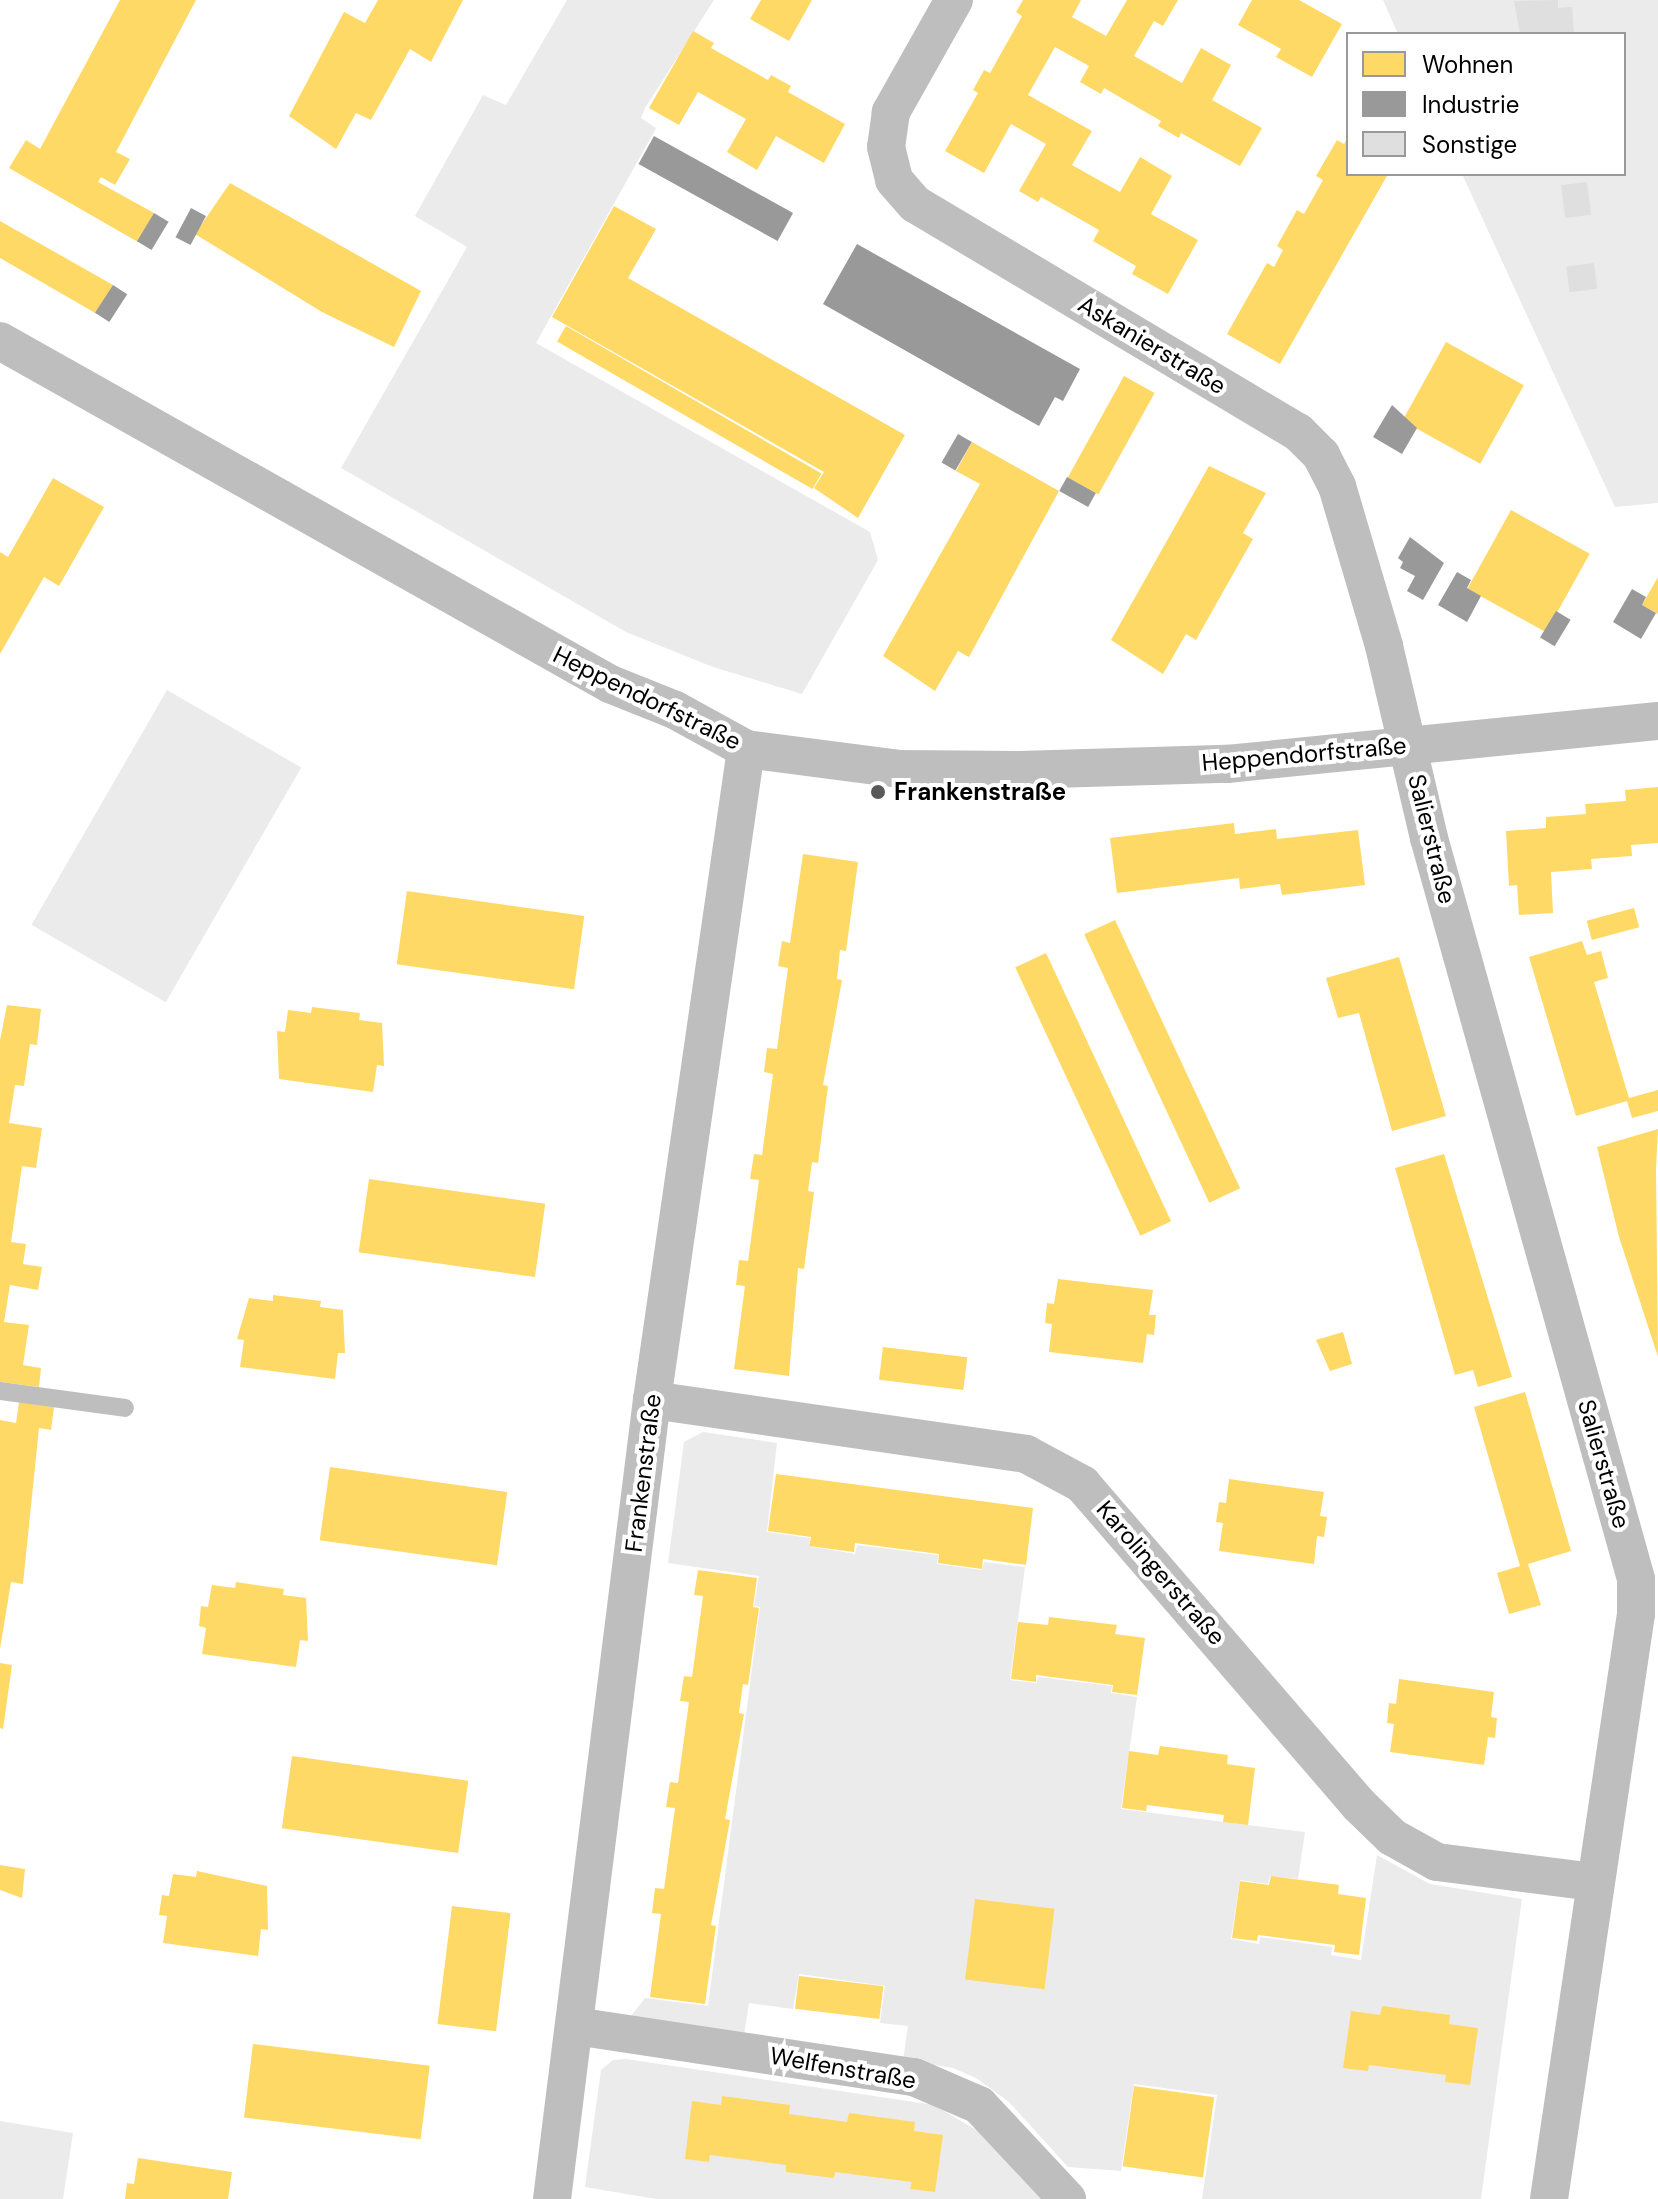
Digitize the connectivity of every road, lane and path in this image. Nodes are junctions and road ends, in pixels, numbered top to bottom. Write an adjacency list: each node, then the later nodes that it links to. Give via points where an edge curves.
1 (954, 0): 4 (street, Askanierstraße, via 891,112 886,147 894,180 915,204 1298,432 1321,455 1356,541)
2 (0, 341): 5 (street, Heppendorfstraße, via 610,684 675,710)
3 (1658, 721): 4 (street, Heppendorfstraße)
4 (1410, 744): 5 (street, Heppendorfstraße, via 1227,764 1020,770 899,769); 9 (street, Salierstraße, via 1429,838)
5 (746, 749): 7 (street, Frankenstraße)
6 (0, 1391): 8 (lane)
7 (652, 1400): 10 (street, Karolingerstraße, via 1026,1454 1082,1484 1392,1837 1437,1862); 11 (street, Frankenstraße)
8 (125, 1408)
9 (1647, 1579): 10 (street, Salierstraße, via 1636,1614)
10 (1593, 1882): 14 (street, Salierstraße)
11 (575, 2026): 12 (street, Frankenstraße); 13 (street, Welfenstraße, via 914,2077 979,2105)
12 (552, 2199)
13 (1067, 2199)
14 (1549, 2199)

